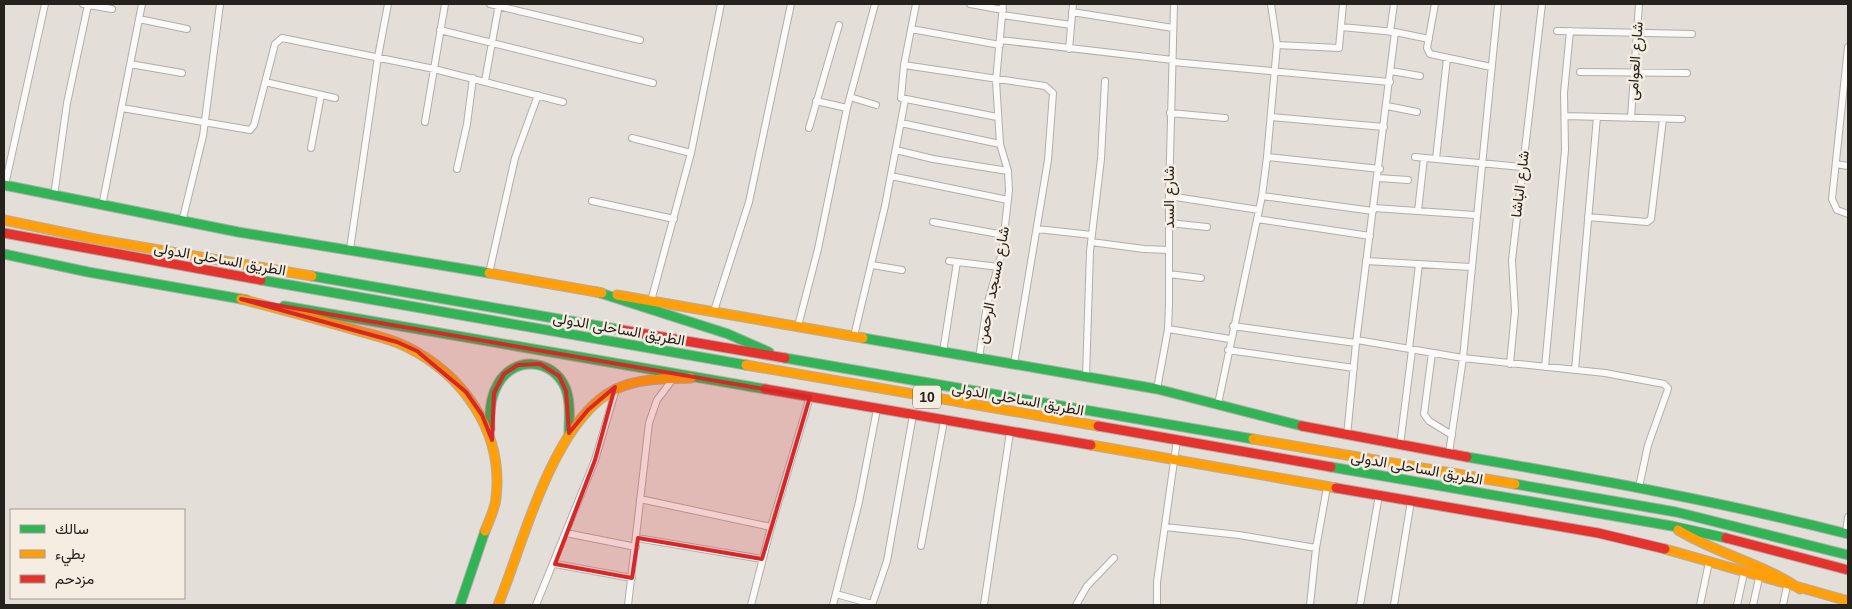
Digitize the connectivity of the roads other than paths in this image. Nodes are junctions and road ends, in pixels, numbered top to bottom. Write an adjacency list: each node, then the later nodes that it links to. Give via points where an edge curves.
1 (45, 4): 112 (street)
2 (85, 4): 23 (street); 113 (street)
3 (142, 4): 26 (street)
4 (220, 4): 88 (street)
5 (388, 4): 46 (street)
6 (444, 4): 33 (street)
7 (490, 4): 22 (street)
8 (721, 4): 97 (street)
9 (791, 4): 154 (street, via 749,202)
10 (875, 4): 69 (street)
11 (916, 4): 32 (street)
12 (970, 4): 24 (street)
13 (1073, 4): 25 (street)
14 (1174, 4): 30 (street, شارع السد)
15 (1271, 4): 43 (street)
16 (1343, 4): 29 (street)
17 (1394, 4): 36 (street)
18 (1436, 4): 39 (street)
19 (1498, 4): 51 (street)
20 (1542, 4): 105 (street, شارع الباشا)
21 (1639, 4): 37 (street, شارع العوامى)
22 (499, 5): 40 (street); 41 (street)
23 (112, 9)
24 (1003, 10): 28 (street); 42 (street, شارع مسجد الرحمن)
25 (1072, 12): 28 (street); 30 (street)
26 (139, 19): 31 (street); 49 (street)
27 (839, 25): 72 (street)
28 (1071, 25): 45 (street)
29 (1342, 27): 36 (street); 43 (street, via 1338,49)
30 (1173, 28): 48 (street, شارع السد)
31 (187, 29)
32 (911, 29): 42 (street); 50 (street)
33 (440, 30): 41 (street); 52 (street)
34 (1557, 31): 35 (street)
35 (1570, 31): 37 (street); 80 (street)
36 (1392, 32): 39 (street); 54 (street)
37 (1637, 33): 38 (street); 57 (street, شارع العوامى)
38 (1692, 34)
39 (1429, 39): 47 (street, via 1427,48 1430,54)
40 (640, 40)
41 (492, 43): 62 (street); 66 (street)
42 (1000, 43): 45 (street); 63 (street, شارع مسجد الرحمن)
43 (1277, 45): 53 (street)
44 (1848, 47): 103 (street)
45 (1069, 49): 48 (street)
46 (378, 57): 52 (street); 64 (street, via 280,38 275,44); 137 (street)
47 (1447, 58): 51 (street); 101 (street)
48 (1173, 61): 53 (street); 79 (street, شارع السد)
49 (130, 64): 56 (street); 76 (street)
50 (904, 66): 63 (street); 71 (street, via 900,95)
51 (1491, 67): 102 (street)
52 (434, 69): 60 (street); 89 (street)
53 (1275, 71): 65 (street); 82 (street)
54 (1391, 71): 59 (street); 65 (street)
55 (1580, 72): 57 (street)
56 (182, 73)
57 (1634, 73): 58 (street); 85 (street, شارع العوامى)
58 (1687, 73)
59 (1420, 76)
60 (473, 78): 62 (street); 106 (street)
61 (1105, 80): 136 (street)
62 (485, 81): 68 (street)
63 (996, 81): 81 (street, شارع مسجد الرحمن); 132 (street, via 1045,86 1053,93 1048,160)
64 (265, 82): 67 (street); 88 (street, via 252,129)
65 (1390, 82): 75 (street)
66 (653, 83)
67 (321, 95): 70 (street); 95 (street)
68 (538, 95): 73 (street); 148 (street, via 516,158)
69 (850, 97): 74 (street); 77 (street)
70 (335, 98)
71 (905, 100): 81 (street); 90 (street)
72 (816, 101): 77 (street); 92 (street)
73 (563, 102)
74 (876, 105)
75 (1387, 106): 78 (street); 91 (street)
76 (122, 108): 88 (street); 118 (street)
77 (846, 108): 155 (street, via 818,249)
78 (1417, 112)
79 (1170, 113): 84 (street); 114 (street, شارع السد)
80 (1564, 116): 83 (street); 170 (street, via 1565,150)
81 (997, 117): 94 (street, شارع مسجد الرحمن)
82 (1271, 117): 91 (street); 98 (street)
83 (1597, 117): 85 (street); 124 (street)
84 (1225, 118)
85 (1630, 118): 86 (street)
86 (1663, 119): 87 (street); 124 (street, via 1651,219 1647,222)
87 (1682, 119)
88 (205, 122): 128 (street)
89 (425, 122)
90 (901, 123): 94 (street); 96 (street)
91 (1384, 127): 108 (street)
92 (809, 128)
93 (632, 138): 97 (street)
94 (1000, 144): 107 (street, شارع مسجد الرحمن)
95 (311, 148)
96 (896, 150): 107 (street); 109 (street)
97 (690, 153): 125 (street)
98 (1267, 157): 108 (street); 115 (street)
99 (1415, 157): 100 (street)
100 (1424, 158): 101 (street); 121 (street)
101 (1436, 159): 102 (street)
102 (1481, 163): 105 (street); 123 (street)
103 (1836, 164): 104 (street); 122 (street, via 1832,203)
104 (1848, 166)
105 (1522, 167): 169 (street, شارع الباشا, via 1512,260 1516,304)
106 (457, 169)
107 (1008, 170): 116 (street, شارع مسجد الرحمن)
108 (1380, 170): 110 (street)
109 (892, 176): 116 (street); 144 (street)
110 (1378, 178): 111 (street); 120 (street)
111 (1408, 180)
112 (4, 185): 113 (main road)
113 (54, 196): 118 (main road)
114 (1169, 196): 119 (street); 130 (street, شارع السد)
115 (1262, 196): 119 (street); 120 (street)
116 (1008, 200): 134 (street, شارع مسجد الرحمن)
117 (592, 201): 125 (street)
118 (102, 206): 128 (main road)
119 (1259, 210): 126 (street)
120 (1373, 210): 121 (street); 135 (street)
121 (1418, 211): 123 (street)
122 (1848, 214)
123 (1476, 215): 146 (street)
124 (1588, 218): 172 (street)
125 (674, 219): 153 (street)
126 (1257, 219): 135 (street); 156 (street)
127 (4, 220): 165 (main road, الطريق الساحلى الدولى / 10, via 94,239)
128 (182, 222): 137 (main road)
129 (933, 222): 134 (street)
130 (1169, 223): 131 (street); 138 (street, شارع السد)
131 (1207, 227)
132 (1037, 229): 136 (street); 168 (street)
133 (4, 233): 188 (main road, الطريق الساحلى الدولى / 10)
134 (1004, 234): 145 (street, شارع مسجد الرحمن)
135 (1370, 236): 141 (street)
136 (1092, 238): 138 (street, via 1144,249); 173 (street)
137 (350, 249): 148 (main road)
138 (1169, 250): 149 (street, شارع السد)
139 (4, 254): 152 (main road)
140 (949, 261): 142 (street)
141 (1366, 261): 143 (street); 160 (street)
142 (957, 262): 145 (street); 163 (street)
143 (1419, 264): 146 (street); 161 (street)
144 (872, 265): 147 (street); 158 (street)
145 (999, 267): 166 (street, شارع مسجد الرحمن, via 984,318)
146 (1471, 268): 167 (street)
147 (902, 270)
148 (490, 273): 151 (main road)
149 (1169, 274): 150 (street); 157 (street, شارع السد)
150 (1201, 278)
151 (597, 292): 153 (main road); 165 (main road, via 625,304 734,336)
152 (241, 298): 174 (main road); 187 (main road, via 397,342 417,352 448,373 466,392 482,415)
153 (651, 300): 154 (main road)
154 (714, 311): 155 (main road)
155 (798, 326): 158 (main road)
156 (1233, 326): 159 (street); 160 (street)
157 (1168, 330): 159 (street); 177 (street, شارع السد)
158 (854, 336): 163 (main road)
159 (1230, 339): 162 (street)
160 (1357, 342): 161 (street); 171 (street)
161 (1411, 349): 164 (street); 189 (street)
162 (1228, 350): 171 (street); 179 (street)
163 (943, 352): 166 (main road)
164 (1432, 353): 167 (street); 185 (street, via 1424,414 1429,421)
165 (779, 358): 207 (main road, الطريق الساحلى الدولى / 10, via 1676,512)
166 (979, 358): 168 (main road)
167 (1463, 358): 169 (street); 185 (street)
168 (1014, 364): 173 (main road)
169 (1510, 364): 170 (street)
170 (1545, 367): 172 (street)
171 (1354, 368): 186 (street)
172 (1575, 370): 193 (street, via 1667,386 1665,402 1648,445)
173 (1086, 377): 177 (main road)
174 (692, 378): 175 (main road); 178 (main road)
175 (673, 379): 176 (main road); 195 (street, via 657,400 650,417)
176 (616, 389): 184 (main road, via 588,410); 201 (street, via 595,460)
177 (1157, 389): 179 (main road)
178 (810, 397): 180 (main road); 199 (street)
179 (1218, 404): 186 (main road)
180 (878, 409): 181 (main road); 218 (street)
181 (913, 415): 182 (main road); 220 (street, via 886,561)
182 (944, 421): 183 (main road); 205 (street)
183 (1010, 432): 191 (main road); 227 (street)
184 (570, 433): 187 (main road, via 567,397 562,381 550,369 529,363 512,367 500,378 491,409); 222 (main road, via 549,471)
185 (1452, 434): 190 (street)
186 (1347, 436): 189 (main road)
187 (492, 440): 221 (main road, via 497,471 496,500)
188 (1177, 440): 191 (street); 198 (main road, الطريق الساحلى الدولى / 10)
189 (1400, 444): 190 (main road)
190 (1449, 453): 193 (main road)
191 (1174, 461): 192 (main road); 200 (street)
192 (1327, 487): 194 (main road); 206 (street)
193 (1639, 487): 202 (main road, via 1757,510)
194 (1379, 495): 196 (main road); 231 (street)
195 (640, 499): 199 (street); 203 (street)
196 (1411, 501): 210 (main road, via 1626,538); 232 (street)
197 (1848, 517): 202 (street)
198 (1672, 526): 212 (main road, الطريق الساحلى الدولى / 10, via 1740,540); 217 (main road, via 1694,540 1774,574)
199 (771, 527): 209 (street)
200 (1165, 527): 206 (street); 229 (street)
201 (566, 533): 204 (street); 211 (street)
202 (1847, 533)
203 (637, 538): 204 (street); 209 (street)
204 (636, 546): 214 (street)
205 (921, 546)
206 (1316, 548): 230 (street)
207 (1848, 555)
208 (1114, 558): 228 (street, via 1087,586)
209 (762, 559): 225 (street)
210 (1708, 562): 213 (main road); 233 (street)
211 (555, 564): 214 (street); 223 (street)
212 (1848, 570)
213 (1744, 573): 215 (main road); 234 (street)
214 (632, 578): 224 (street)
215 (1759, 578): 216 (main road); 235 (street)
216 (1787, 586): 217 (main road); 236 (street)
217 (1800, 589): 219 (main road)
218 (836, 594): 220 (street); 226 (street)
219 (1848, 601)
220 (872, 604)
221 (460, 605)
222 (498, 605)
223 (536, 605)
224 (628, 605)
225 (750, 605)
226 (833, 605)
227 (984, 605)
228 (1076, 605)
229 (1157, 605)
230 (1310, 605)
231 (1360, 605)
232 (1394, 605)
233 (1700, 605)
234 (1737, 605)
235 (1753, 605)
236 (1783, 605)

